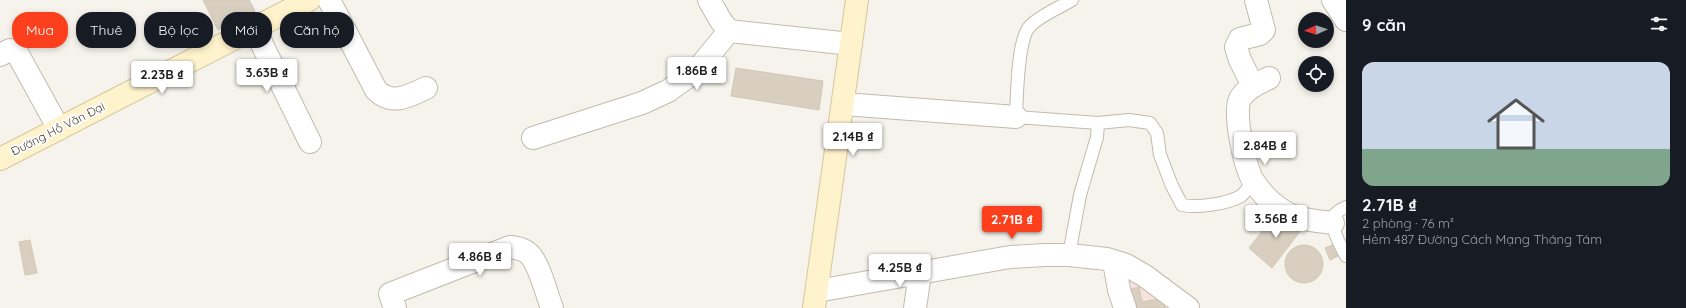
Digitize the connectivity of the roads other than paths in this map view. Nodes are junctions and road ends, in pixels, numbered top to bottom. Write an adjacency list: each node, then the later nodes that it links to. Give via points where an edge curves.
1 (309, 0): 8 (street, Đường Hồ Văn Đại)
2 (329, 0): 15 (street, via 380,95 400,100)
3 (709, 0): 10 (street)
4 (857, 0): 11 (street)
5 (1072, 0): 17 (lane, via 1030,26 1025,33 1020,59)
6 (1256, 0): 23 (street, via 1264,30 1260,34 1240,39 1236,47 1240,60 1261,82 1240,100 1238,115 1245,160)
7 (1333, 0): 9 (street)
8 (272, 19)
9 (1346, 20)
10 (729, 31): 11 (street); 20 (street, via 697,70 668,91 642,104)
11 (851, 44): 16 (street)
12 (221, 45): 19 (street, Đường Hồ Văn Đại)
13 (264, 48): 21 (street)
14 (0, 55): 19 (street, via 10,50 16,51)
15 (426, 88)
16 (844, 104): 17 (street); 29 (street)
17 (1016, 117): 18 (lane)
18 (1098, 123): 23 (lane, via 1129,120 1150,123 1157,133 1160,155 1182,205 1192,207 1230,201 1242,195); 25 (lane, via 1097,138 1080,195)
19 (59, 129): 22 (street, Đường Hồ Văn Đại)
20 (533, 138)
21 (310, 142)
22 (0, 159)
23 (1253, 181): 24 (street, via 1268,199 1297,217)
24 (1339, 215): 26 (lane, via 1334,232)
25 (1069, 255): 27 (street); 28 (street, via 1010,257)
26 (1346, 256)
27 (1114, 262): 33 (street); 34 (street, via 1126,265 1145,276)
28 (920, 273): 29 (street); 32 (street)
29 (816, 299)
30 (395, 308): 31 (street, via 390,294 510,248 518,248 531,255)
31 (552, 308)
32 (915, 308)
33 (1125, 308)
34 (1188, 308)

